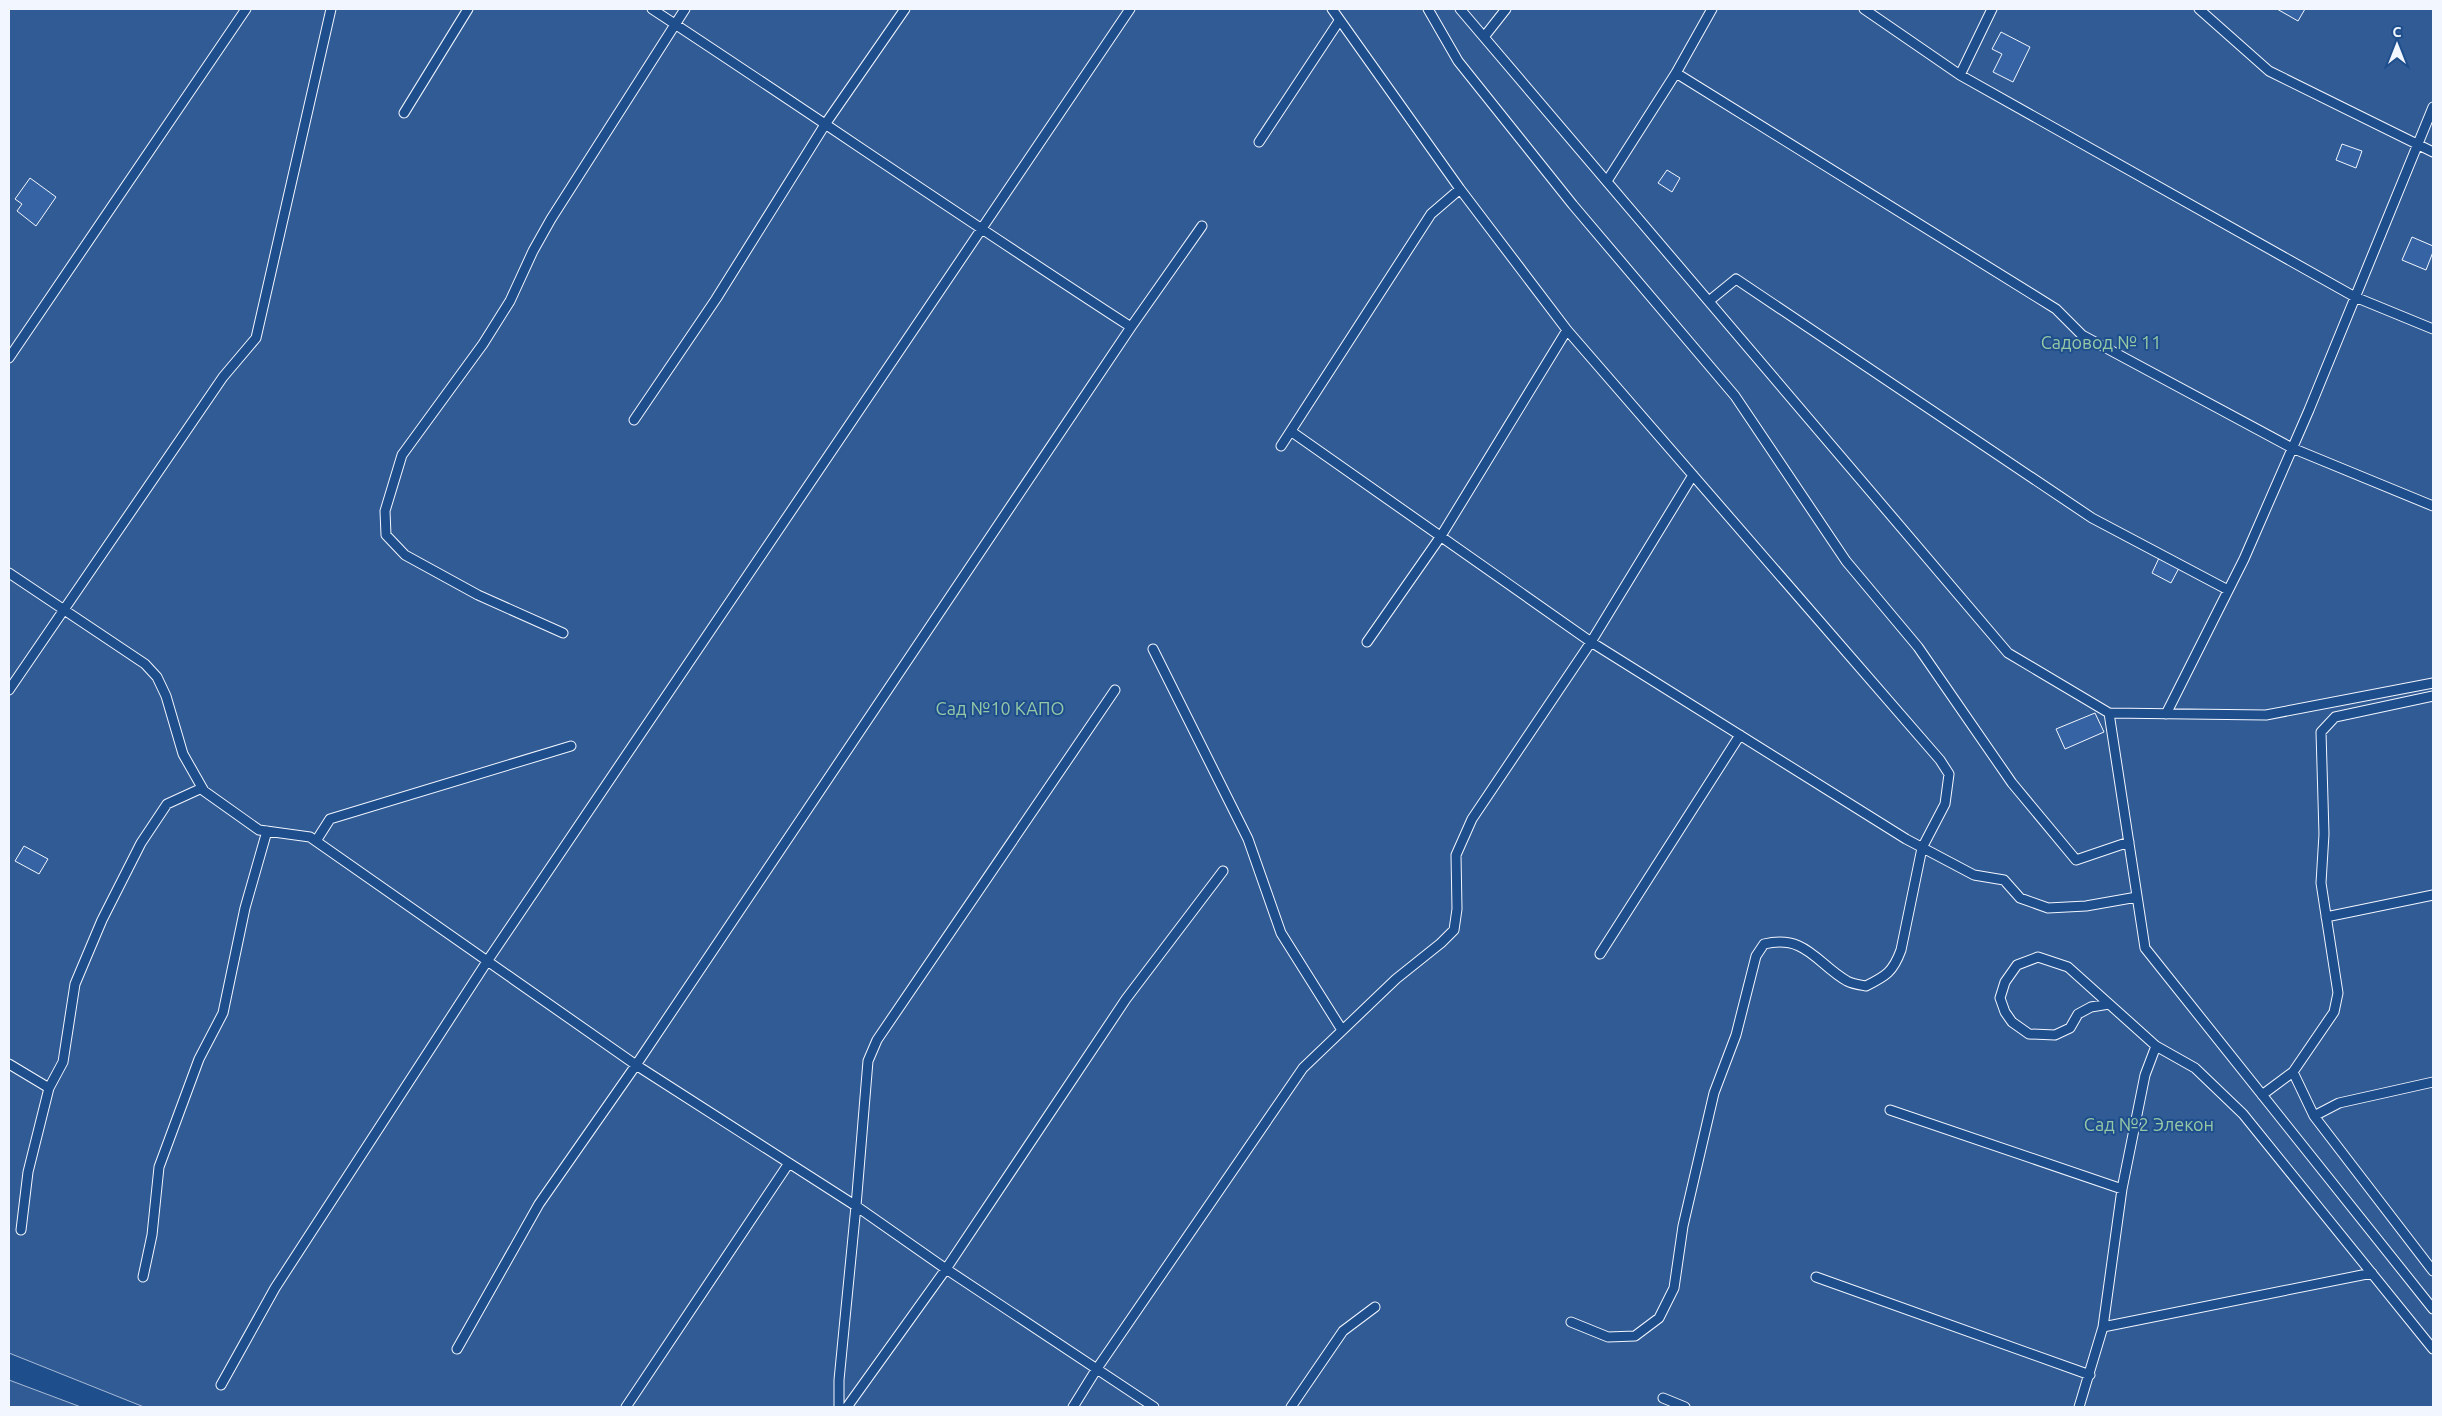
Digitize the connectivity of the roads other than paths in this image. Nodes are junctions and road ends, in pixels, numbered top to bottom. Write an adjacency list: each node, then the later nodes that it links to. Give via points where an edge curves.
1 (246, 9): 36 (lane)
2 (331, 9): 46 (lane, via 256,338 223,377)
3 (468, 9): 22 (lane)
4 (652, 9): 17 (lane)
5 (685, 9): 17 (lane)
6 (905, 9): 23 (lane)
7 (1130, 9): 30 (lane)
8 (1332, 9): 16 (lane)
9 (1428, 9): 62 (lane, via 1458,61 1554,183 1735,396 1846,561 1918,647 2012,783 2076,860)
10 (1460, 9): 18 (lane)
11 (1506, 9): 18 (lane)
12 (1712, 9): 19 (lane)
13 (1864, 9): 20 (lane)
14 (1992, 9): 20 (lane)
15 (2199, 9): 25 (lane, via 2269,71)
16 (1339, 21): 24 (lane); 28 (lane)
17 (675, 24): 23 (lane); 47 (lane, via 551,219 510,301 483,344 402,455 386,511 386,535 405,555 478,595)
18 (1484, 37): 27 (lane)
19 (1676, 73): 27 (lane); 40 (lane, via 2056,309 2082,335)
20 (1960, 75): 31 (lane)
21 (2433, 107): 25 (lane)
22 (404, 113)
23 (826, 123): 30 (lane); 37 (lane, via 716,299)
24 (1260, 142)
25 (2417, 145): 26 (lane); 31 (lane)
26 (2433, 152)
27 (1607, 181): 32 (lane)
28 (1460, 189): 35 (lane); 38 (lane, via 1431,214)
29 (1202, 226): 33 (lane)
30 (981, 230): 33 (lane); 69 (lane)
31 (2355, 297): 34 (lane); 40 (lane)
32 (1709, 301): 45 (lane, via 1736,280 2092,518); 55 (lane, via 2008,653)
33 (1131, 327): 74 (lane)
34 (2433, 328)
35 (1567, 330): 41 (lane); 43 (lane)
36 (9, 358)
37 (634, 420)
38 (1292, 432): 39 (lane); 43 (lane)
39 (1281, 446)
40 (2292, 448): 42 (lane); 45 (lane)
41 (1693, 475): 49 (lane); 63 (lane, via 1949,774 1945,804)
42 (2433, 506)
43 (1441, 536): 48 (lane); 49 (lane)
44 (9, 573): 46 (lane)
45 (2228, 590): 56 (lane)
46 (62, 609): 52 (lane); 59 (lane, via 145,664 157,677 166,696 182,754)
47 (563, 632)
48 (1367, 642)
49 (1591, 642): 57 (lane); 71 (lane, via 1472,819 1456,855 1454,930)
50 (1153, 649): 71 (lane, via 1248,839 1281,933)
51 (2433, 682): 56 (lane, via 2266,715)
52 (9, 690)
53 (1115, 690): 83 (lane, via 877,1040 868,1061)
54 (2433, 696): 67 (lane, via 2334,717 2321,732 2324,834 2321,883)
55 (2109, 713): 56 (lane); 62 (lane)
56 (2166, 714)
57 (1740, 735): 63 (lane); 68 (lane)
58 (572, 746): 61 (lane, via 330,819)
59 (202, 788): 60 (lane, via 259,830); 77 (lane, via 167,804 141,843 110,902 75,984 63,1062)
60 (266, 831): 61 (lane); 88 (lane, via 222,1013 199,1059 160,1167)
61 (316, 841): 69 (lane)
62 (2128, 842): 66 (lane)
63 (1922, 848): 66 (lane, via 1974,875 2004,880 2020,898 2048,908); 92 (lane, via 1901,950 1896,966 1885,976 1866,986 1848,982 1821,959 1792,943 1777,941 1764,944 1756,956 1736,1035 1714,1093 1683,1226 1674,1288 1659,1318 1634,1336 1608,1337)
64 (1223, 872): 85 (lane, via 1126,999)
65 (2433, 895): 67 (lane)
66 (2137, 898): 78 (lane, via 2145,948)
67 (2326, 917): 75 (lane, via 2338,993 2334,1012)
68 (1600, 954)
69 (488, 960): 74 (lane); 98 (lane, via 275,1288)
70 (2109, 1004): 70 (lane, via 2068,967 2038,957 2017,965 2005,982 2000,998 2004,1012 2028,1034 2055,1035 2070,1028 2078,1014 2091,1006); 72 (lane)
71 (1342, 1030): 96 (lane, via 1303,1068)
72 (2156, 1046): 82 (lane, via 2145,1076); 87 (lane, via 2195,1068 2243,1114)
73 (9, 1064): 77 (lane)
74 (636, 1065): 81 (lane); 94 (lane, via 539,1204)
75 (2292, 1072): 78 (lane); 80 (lane)
76 (2433, 1082): 80 (lane, via 2339,1103)
77 (49, 1088): 84 (lane, via 28,1172)
78 (2262, 1095): 91 (lane)
79 (1890, 1110): 82 (lane)
80 (2314, 1116): 86 (lane)
81 (789, 1163): 83 (lane); 100 (lane)
82 (2122, 1189): 93 (lane)
83 (856, 1206): 85 (lane); 101 (lane)
84 (21, 1230)
85 (946, 1270): 96 (lane); 102 (lane)
86 (2433, 1271)
87 (2372, 1273): 93 (lane); 95 (lane)
88 (143, 1277)
89 (1816, 1277): 97 (lane)
90 (1375, 1307): 105 (lane, via 1343,1331)
91 (2433, 1309)
92 (1571, 1322)
93 (2103, 1327): 97 (lane)
94 (457, 1349)
95 (2433, 1349)
96 (1096, 1370): 103 (lane); 104 (lane)
97 (2090, 1375): 107 (lane)
98 (220, 1385)
99 (1663, 1398): 106 (lane)
100 (626, 1407)
101 (839, 1407)
102 (847, 1407)
103 (1073, 1407)
104 (1154, 1407)
105 (1291, 1407)
106 (1685, 1407)
107 (2079, 1407)

